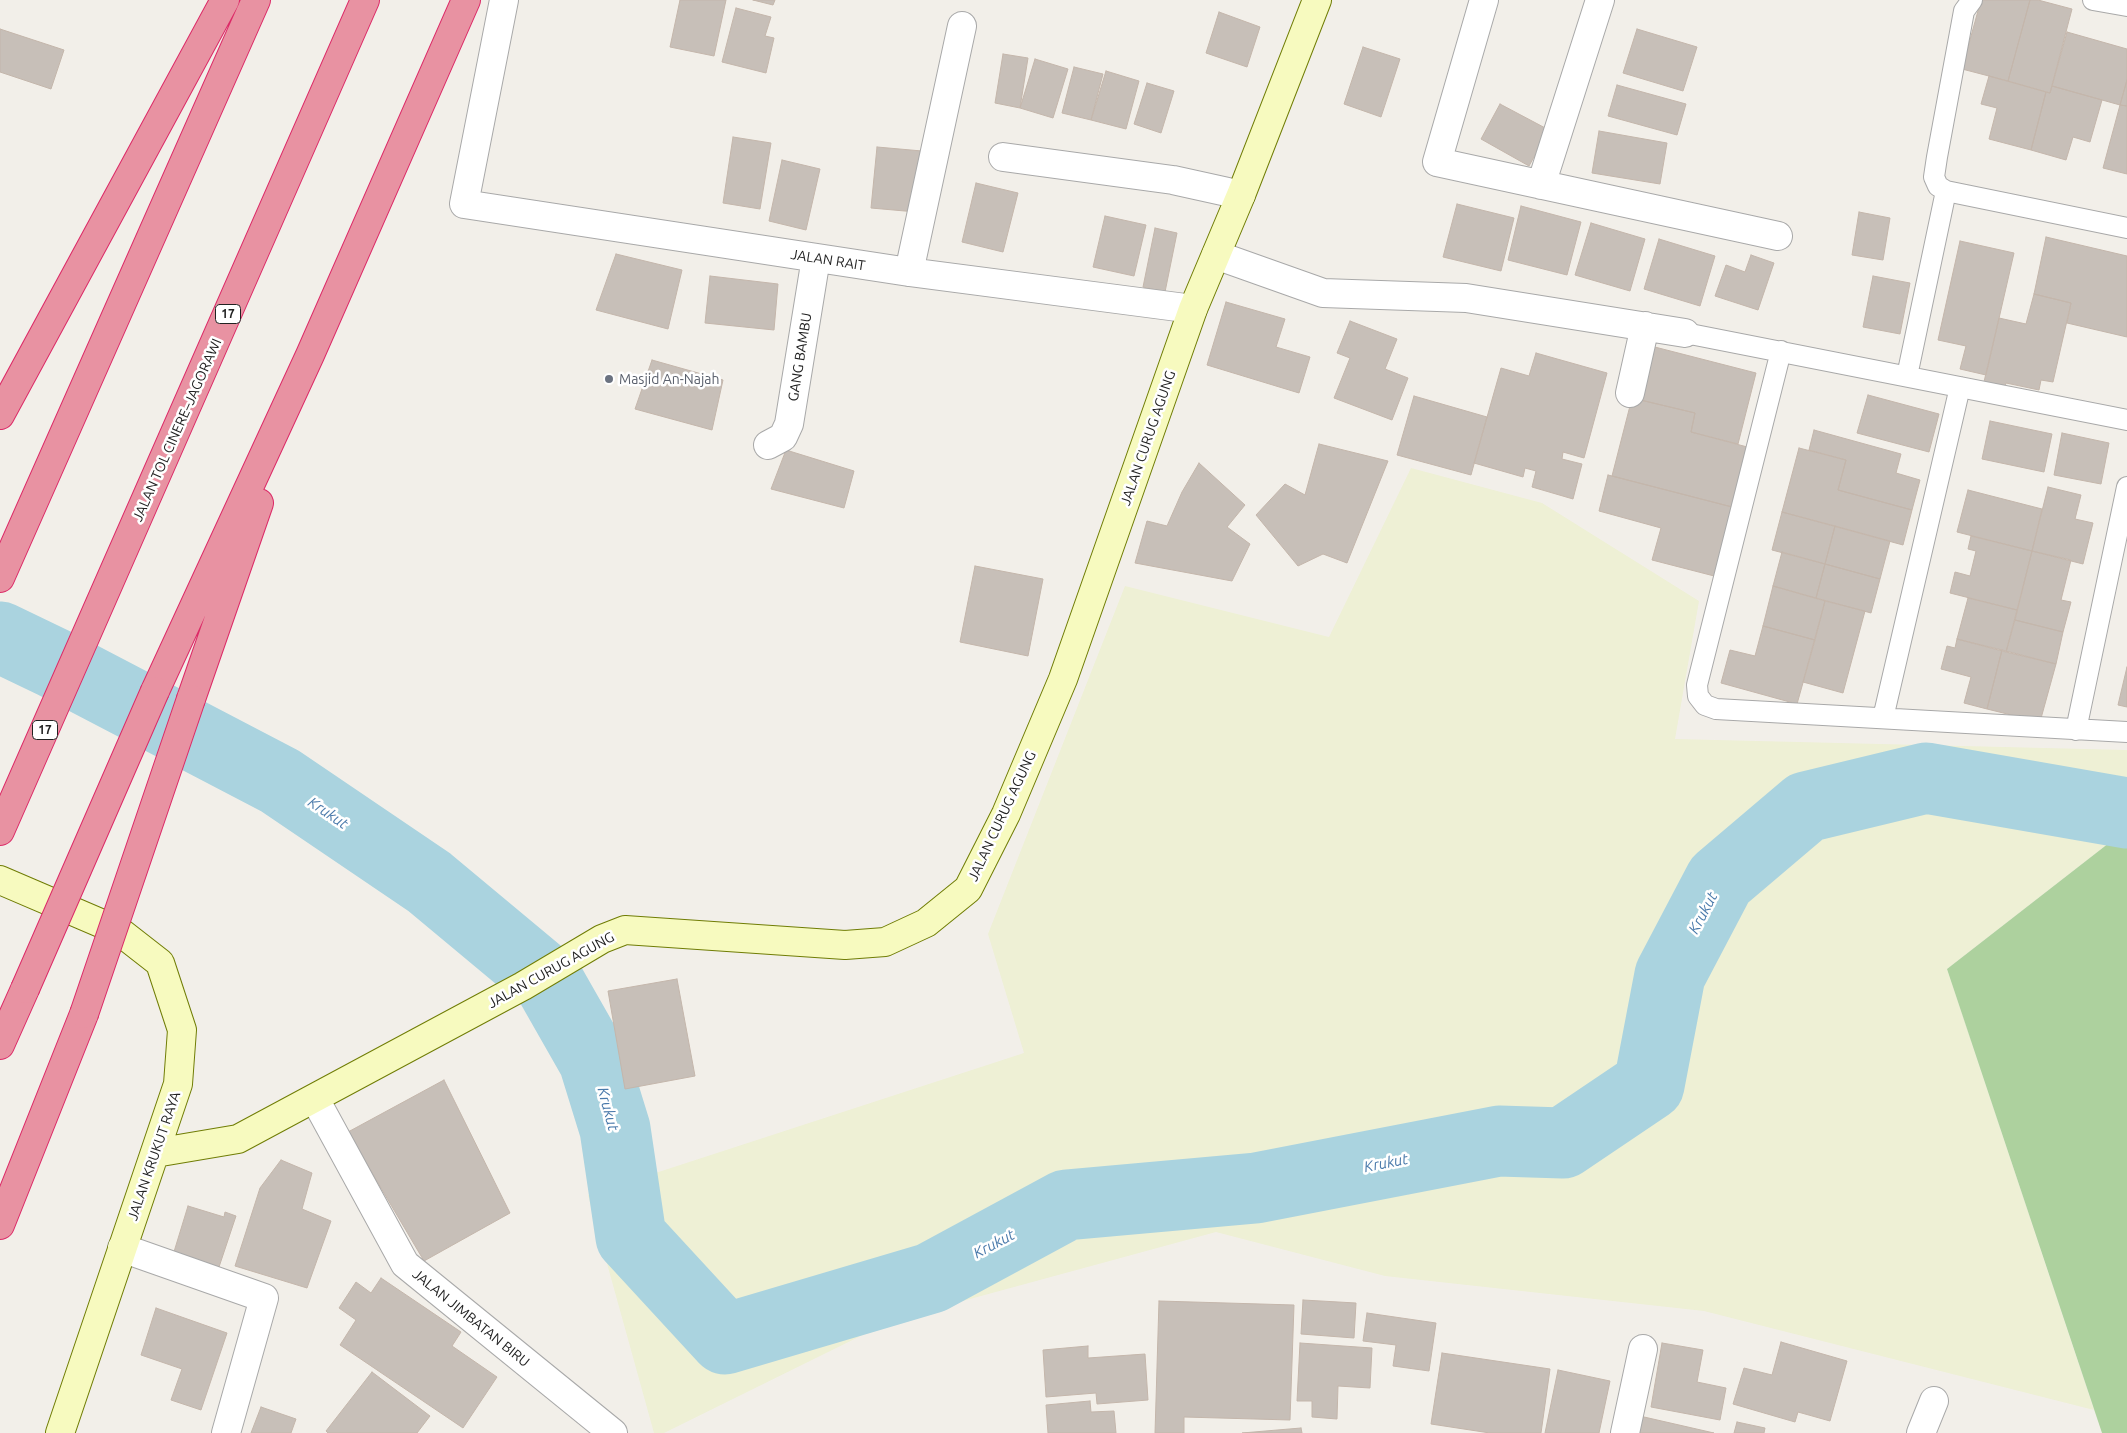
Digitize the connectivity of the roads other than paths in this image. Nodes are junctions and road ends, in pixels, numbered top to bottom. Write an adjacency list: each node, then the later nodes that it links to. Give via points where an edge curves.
1 (225, 0): 30 (highway)
2 (256, 0): 34 (highway)
3 (365, 0): 38 (highway, JALAN TOL CINERE–JAGORAWI / 17)
4 (466, 0): 26 (highway)
5 (504, 0): 20 (street, JALAN RAIT, via 464,204)
6 (1317, 0): 16 (street, JALAN CURUG AGUNG)
7 (1484, 0): 14 (street, via 1437,162)
8 (1600, 0): 14 (street)
9 (1972, 0): 15 (lane, via 1964,11 1934,177 1938,186)
10 (2093, 0): 11 (lane)
11 (2127, 6)
12 (962, 26): 21 (street)
13 (1003, 157): 16 (street, via 1173,180)
14 (1541, 185): 18 (street)
15 (1946, 191): 17 (lane); 27 (lane)
16 (1241, 195): 19 (street, JALAN CURUG AGUNG)
17 (2127, 228)
18 (1778, 236)
19 (1216, 255): 22 (street, JALAN CURUG AGUNG); 23 (street, via 1323,293 1466,298)
20 (816, 258): 21 (street, JALAN RAIT); 32 (street, GANG BAMBU, via 789,424 784,437)
21 (909, 272): 22 (street, JALAN RAIT)
22 (1193, 310): 41 (street, JALAN CURUG AGUNG, via 1063,679 1006,814 968,889 926,923 885,942 845,945 625,930 602,939 523,986)
23 (1645, 326): 24 (street); 29 (street)
24 (1685, 333): 25 (lane)
25 (1781, 351): 27 (lane); 35 (lane, via 1697,686 1698,696 1705,705 1716,709)
26 (310, 355): 40 (highway, bridge, via 155,691); 43 (highway, bridge, via 84,1014)
27 (1907, 376): 28 (lane)
28 (1960, 387): 31 (lane); 35 (lane)
29 (1630, 393)
30 (0, 416)
31 (2127, 420)
32 (768, 445)
33 (2127, 487): 36 (lane)
34 (0, 578)
35 (1883, 718): 36 (lane)
36 (2076, 730): 37 (lane)
37 (2127, 732)
38 (0, 831)
39 (0, 880): 42 (street, JALAN KRUKUT RAYA, via 119,931 160,963 182,1030 178,1084)
40 (0, 1045)
41 (315, 1099): 42 (street, JALAN CURUG AGUNG, via 238,1139); 49 (street, JALAN JIMBATAN BIRU, via 404,1264)
42 (155, 1154): 44 (street, JALAN KRUKUT RAYA)
43 (0, 1225)
44 (122, 1248): 47 (street, JALAN KRUKUT RAYA); 48 (street, via 264,1298)
45 (1643, 1349): 50 (street)
46 (1934, 1401): 51 (street)
47 (60, 1433)
48 (226, 1433)
49 (613, 1433)
50 (1626, 1433)
51 (1921, 1433)

